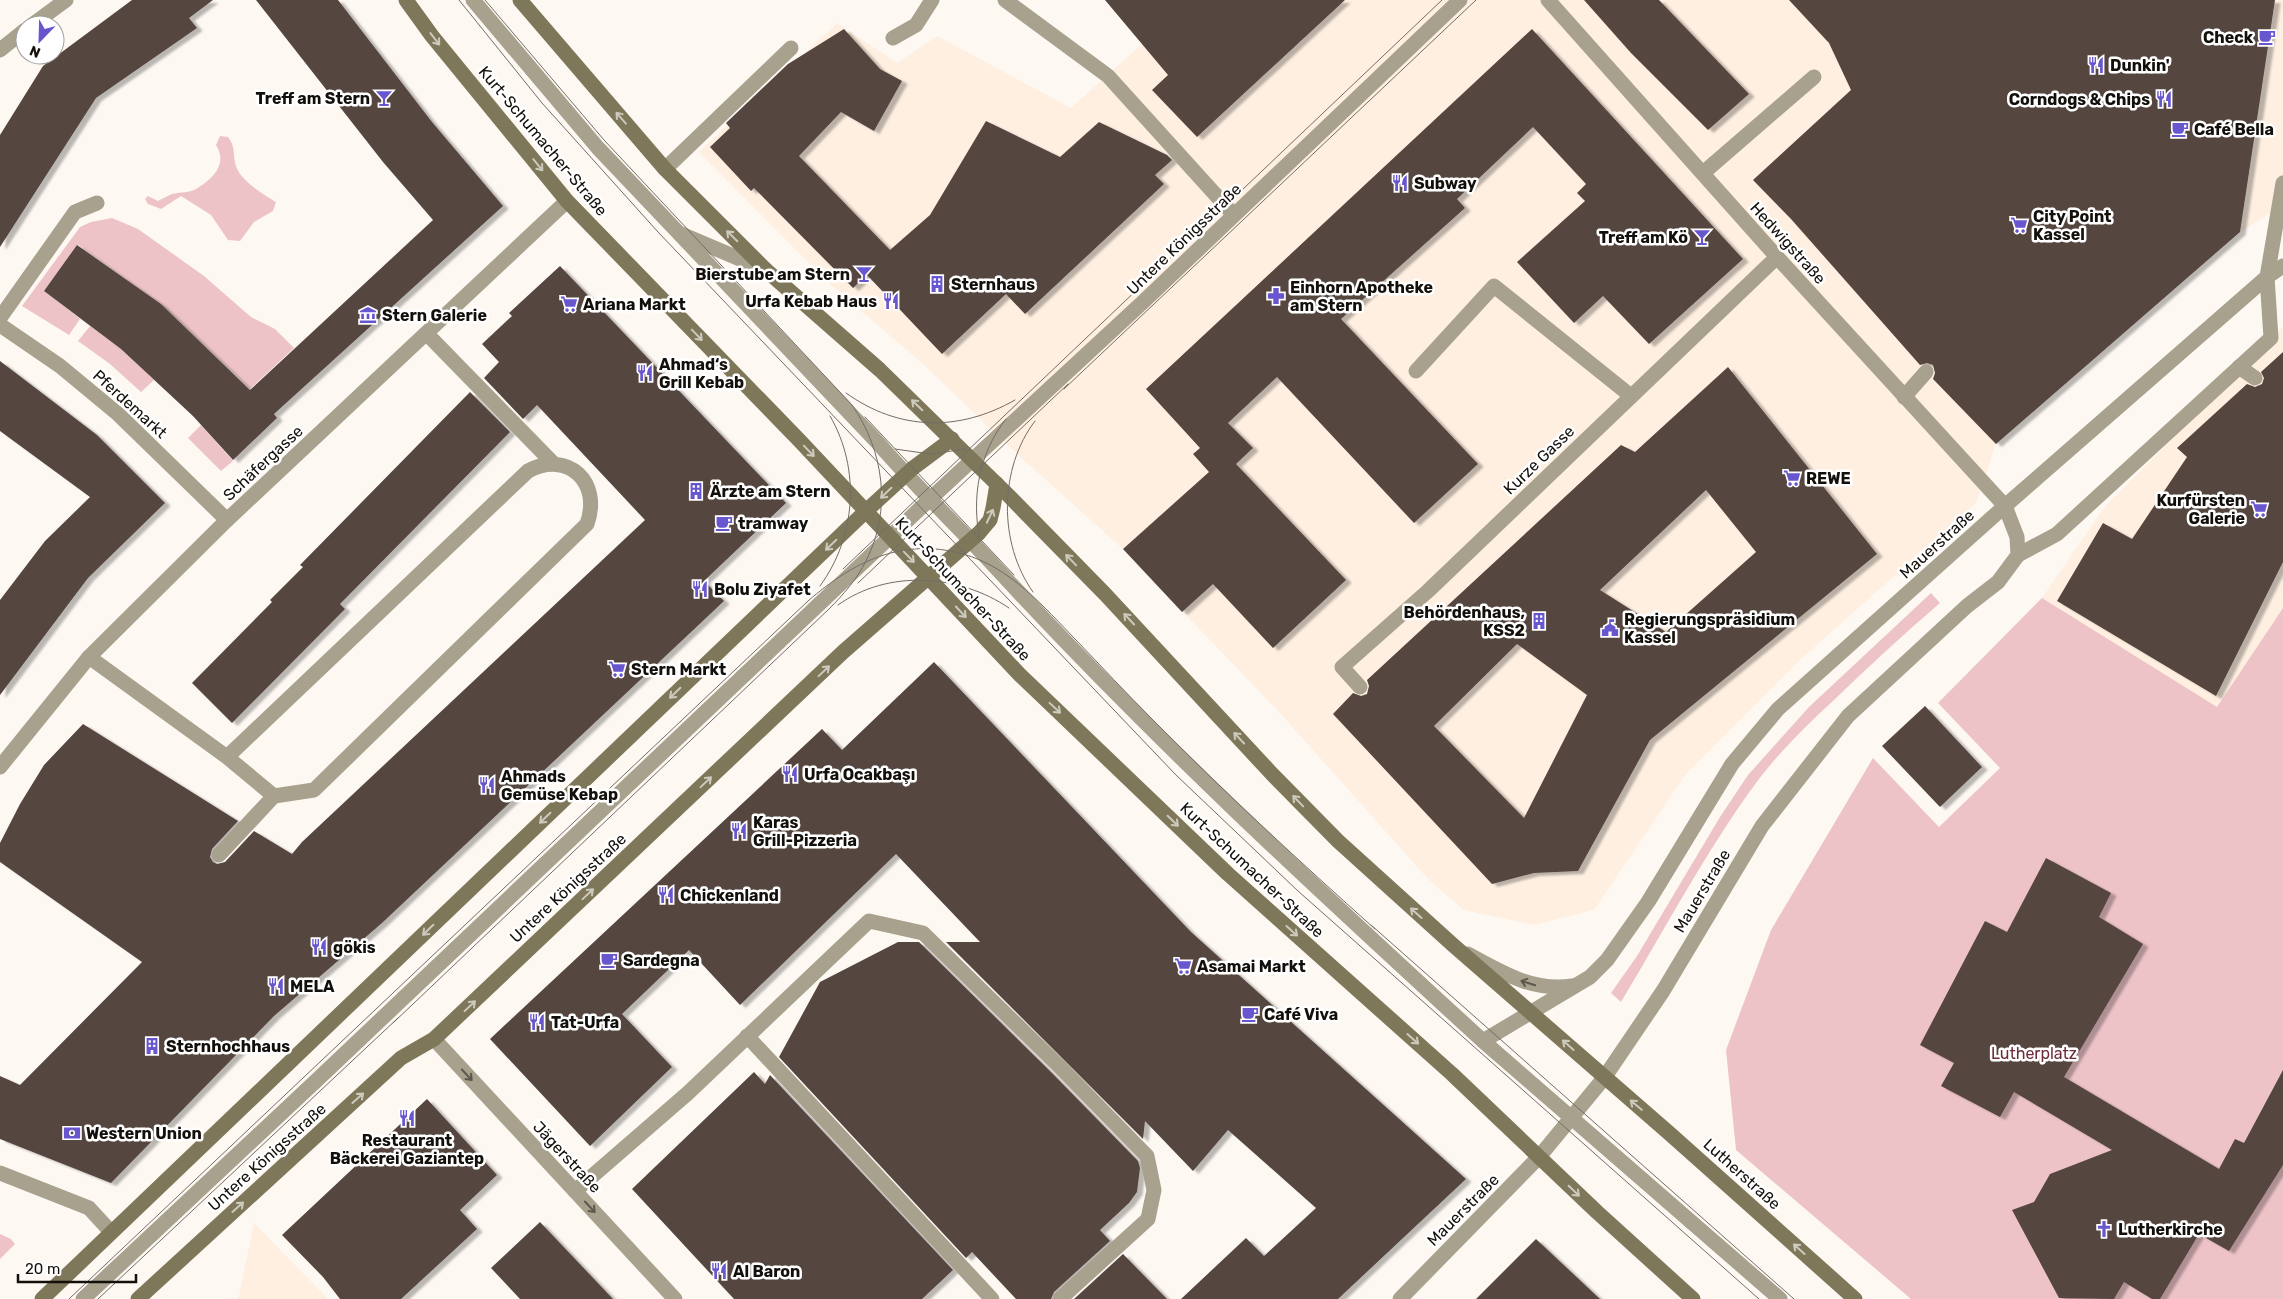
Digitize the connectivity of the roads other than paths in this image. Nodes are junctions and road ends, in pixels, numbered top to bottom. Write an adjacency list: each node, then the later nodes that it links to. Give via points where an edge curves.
1 (66, 0): 9 (street)
2 (406, 0): 19 (main road, Kurt-Schumacher-Straße, one-way to 19)
3 (473, 0): 22 (street, via 560,105)
4 (520, 0): 16 (main road, one-way to 4)
5 (932, 0): 12 (street, via 916,25)
6 (1005, 0): 21 (street, via 1108,76)
7 (1460, 0): 21 (street, Untere Königsstraße)
8 (1548, 0): 17 (street, Hedwigstraße)
9 (49, 5): 10 (street)
10 (40, 15)
11 (15, 38): 14 (street)
12 (893, 38)
13 (791, 48): 16 (street)
14 (0, 50)
15 (1814, 77): 17 (street)
16 (666, 169): 25 (main road, one-way to 16)
17 (1703, 173): 23 (street, Hedwigstraße)
18 (2283, 183): 26 (street)
19 (567, 202): 29 (street, Schäfergasse); 43 (main road, Kurt-Schumacher-Straße, one-way to 43)
20 (97, 203): 27 (street, via 75,212)
21 (1233, 214): 37 (street, Untere Königsstraße, via 1143,302)
22 (674, 231): 25 (street); 39 (street, via 880,444)
23 (1777, 257): 34 (street, Kurze Gasse); 35 (street, Hedwigstraße)
24 (2283, 266): 26 (street, Mauerstraße)
25 (767, 271): 36 (main road, one-way to 25, via 880,370)
26 (2267, 277): 30 (street, via 2271,338); 42 (street, Mauerstraße)
27 (0, 318)
28 (0, 325): 44 (street, Pferdemarkt, via 60,366 118,414)
29 (427, 334): 38 (street); 44 (street, Schäfergasse)
30 (2239, 366): 33 (street); 47 (street, via 2057,534)
31 (1416, 371): 34 (street, via 1494,286)
32 (1926, 372): 35 (street)
33 (2255, 378)
34 (1632, 396): 50 (street, Kurze Gasse, via 1428,591 1342,667)
35 (1904, 397): 42 (street, Hedwigstraße)
36 (952, 439): 37 (main road); 39 (main road)
37 (972, 459): 40 (main road); 41 (street, Untere Königsstraße)
38 (553, 463): 51 (street, via 528,471); 53 (street, via 572,470 587,484 592,511 587,524 314,790)
39 (906, 475): 41 (street); 43 (main road, one-way to 43)
40 (997, 484): 46 (main road, Untere Königsstraße, one-way to 40, via 990,520); 55 (main road, one-way to 40, via 1338,841)
41 (929, 500): 45 (street, Untere Königsstraße); 46 (street)
42 (2005, 506): 47 (street, via 2017,537); 56 (street, Mauerstraße, via 1778,709 1732,764 1648,902 1607,960)
43 (866, 512): 45 (main road, Kurt-Schumacher-Straße); 66 (main road, one-way to 66)
44 (227, 520): 49 (street, Schäfergasse)
45 (890, 537): 48 (main road, Kurt-Schumacher-Straße, one-way to 48); 68 (street, Untere Königsstraße)
46 (970, 542): 48 (main road, Untere Königsstraße); 60 (street, via 1226,804)
47 (2018, 556): 61 (street, Mauerstraße, via 1998,582 1967,606 1848,716 1762,826 1664,991)
48 (928, 576): 59 (main road, Untere Königsstraße, one-way to 48, via 843,652); 63 (main road, Kurt-Schumacher-Straße, one-way to 63, via 1020,675 1228,874 1452,1074)
49 (89, 657): 51 (street); 52 (street, Schäfergasse)
50 (1360, 687)
51 (227, 758): 53 (street)
52 (0, 767)
53 (274, 796): 54 (street)
54 (219, 855)
55 (1452, 945): 56 (street, one-way to 55, via 1557,988 1532,985); 57 (main road)
56 (1576, 985): 57 (street, Mauerstraße)
57 (1532, 1012): 60 (street, Mauerstraße); 61 (main road, one-way to 57)
58 (747, 1036): 65 (street, via 688,1093); 71 (street); 72 (street, via 869,921 923,933 1147,1156 1154,1190 1148,1219)
59 (434, 1039): 65 (street, Jägerstraße, one-way to 65); 69 (main road, Untere Königsstraße, one-way to 59, via 401,1058)
60 (1483, 1041): 62 (street)
61 (1604, 1078): 62 (street, Mauerstraße); 76 (main road, Lutherstraße, one-way to 61)
62 (1571, 1118): 63 (street, Mauerstraße); 75 (street)
63 (1539, 1157): 73 (street, Mauerstraße); 74 (main road, one-way to 74)
64 (0, 1173): 66 (street, via 89,1208)
65 (575, 1191): 70 (street, Jägerstraße, one-way to 70)
66 (111, 1232): 67 (main road)
67 (42, 1299)
68 (83, 1299)
69 (138, 1299)
70 (675, 1299)
71 (992, 1299)
72 (1060, 1299)
73 (1400, 1299)
74 (1693, 1299)
75 (1780, 1299)
76 (1855, 1299)

